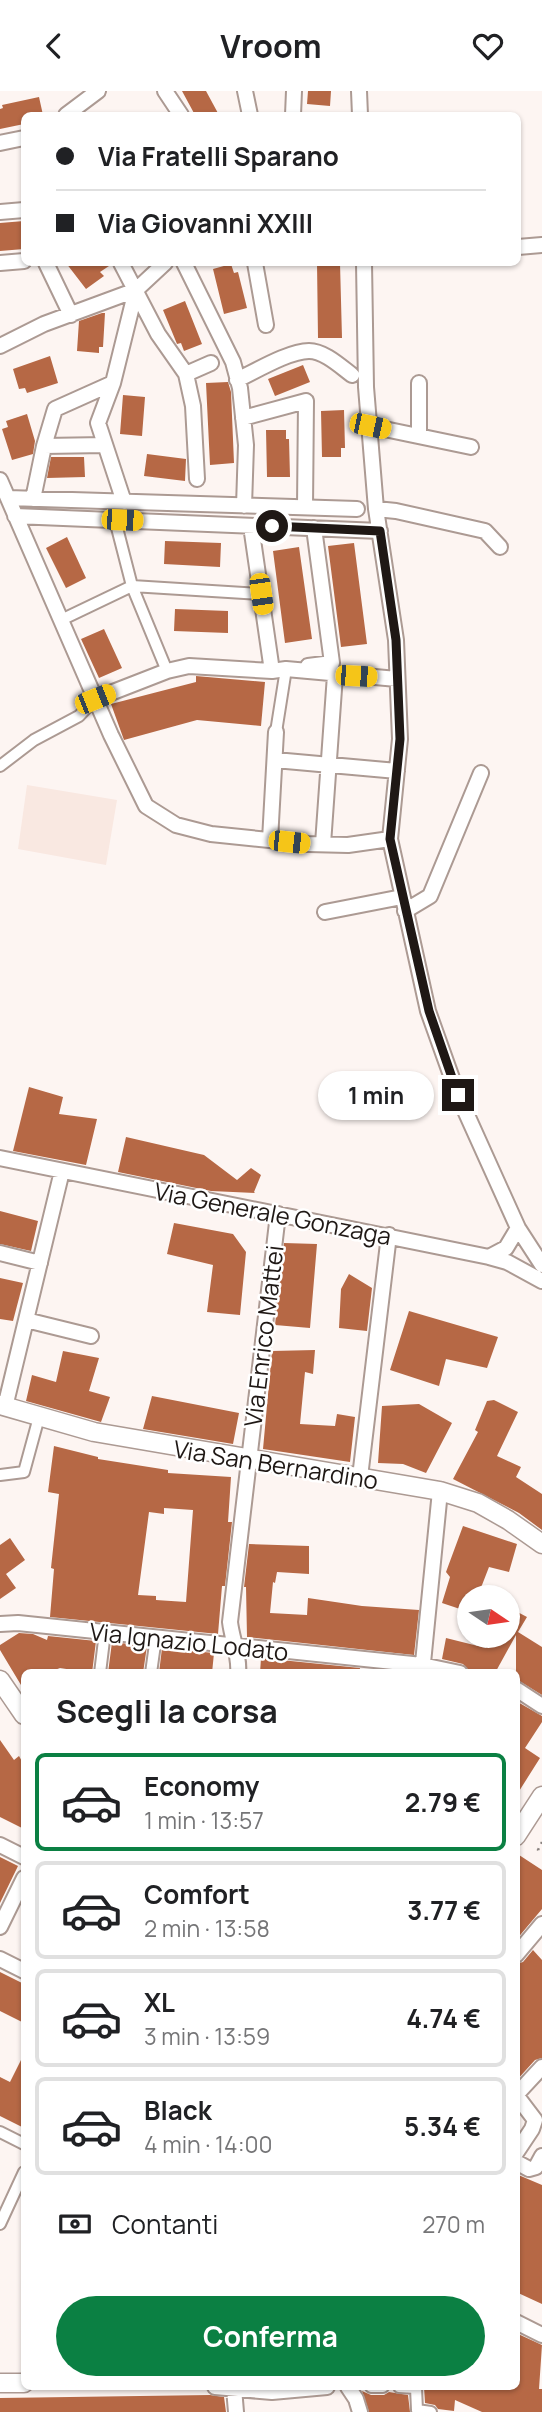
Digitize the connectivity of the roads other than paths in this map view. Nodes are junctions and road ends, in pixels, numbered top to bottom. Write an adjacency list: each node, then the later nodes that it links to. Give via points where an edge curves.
1 (98, 91): 6 (street)
2 (164, 91): 7 (street)
3 (245, 91): 8 (street)
4 (294, 91): 9 (street)
5 (359, 91): 10 (street)
6 (70, 112)
7 (179, 112)
8 (249, 112)
9 (293, 112)
10 (360, 112)
11 (21, 139): 12 (street)
12 (0, 143)
13 (21, 211): 14 (street)
14 (0, 212)
15 (542, 245): 16 (street)
16 (521, 247)
17 (21, 261): 18 (street)
18 (0, 263)
19 (47, 266): 26 (street)
20 (123, 266): 25 (street)
21 (162, 266): 25 (street)
22 (185, 266): 32 (street, via 233,362)
23 (256, 266): 27 (street)
24 (364, 266): 36 (street)
25 (136, 290): 26 (street); 30 (street, via 158,334); 33 (street)
26 (71, 315): 28 (street)
27 (266, 325)
28 (0, 346)
29 (211, 363): 30 (street)
30 (186, 374): 41 (street, via 193,406)
31 (352, 375): 32 (street, via 310,351)
32 (237, 380): 35 (street)
33 (113, 383): 38 (street, via 98,423); 39 (street, via 55,409)
34 (419, 383): 37 (street)
35 (243, 418): 46 (street); 47 (street, via 306,401)
36 (370, 426): 37 (street); 49 (street)
37 (419, 436): 40 (street)
38 (105, 445): 39 (street); 45 (street)
39 (44, 446): 44 (street)
40 (471, 447)
41 (197, 479)
42 (0, 480): 43 (street)
43 (8, 498): 44 (street); 50 (street)
44 (33, 499): 45 (street)
45 (124, 502): 46 (street)
46 (244, 506): 47 (street)
47 (305, 507): 48 (street)
48 (357, 509)
49 (376, 509): 54 (street); 55 (street, via 485,531)
50 (16, 516): 51 (street); 58 (street)
51 (115, 520): 52 (street); 56 (street)
52 (251, 526): 53 (street); 57 (street)
53 (314, 528): 54 (street); 59 (street, via 332,663)
54 (380, 531): 62 (street)
55 (500, 547)
56 (132, 586): 57 (street); 58 (street); 60 (street)
57 (261, 594): 59 (street)
58 (61, 620): 63 (street)
59 (279, 670): 60 (street, via 189,666); 61 (street); 64 (street)
60 (167, 671): 63 (street)
61 (335, 675): 62 (street); 66 (street)
62 (397, 679): 68 (street)
63 (95, 699): 67 (street, via 79,716 34,740); 71 (street, via 146,806 176,825)
64 (276, 732): 65 (street)
65 (275, 760): 66 (street); 71 (street)
66 (329, 765): 68 (street); 72 (street)
67 (0, 766)
68 (397, 771): 70 (street)
69 (481, 773): 73 (street, via 430,896)
70 (390, 839): 72 (street); 73 (street)
71 (270, 840): 72 (street)
72 (323, 844)
73 (403, 904): 74 (street); 78 (street, via 429,1011 454,1083)
74 (325, 912)
75 (0, 1158): 76 (street, Via Generale Gonzaga)
76 (62, 1171): 77 (street, Via Generale Gonzaga); 83 (street)
77 (278, 1213): 79 (street, Via Generale Gonzaga); 91 (street, Via Enrico Mattei)
78 (518, 1228): 80 (street); 82 (street, via 506,1248)
79 (389, 1235): 82 (street, Via Generale Gonzaga); 93 (street, via 390,1281)
80 (527, 1243): 84 (street); 85 (street)
81 (0, 1253): 83 (street)
82 (478, 1260): 85 (street, Via Generale Gonzaga, via 507,1262)
83 (40, 1263): 87 (street)
84 (542, 1265)
85 (523, 1270): 86 (street, Via Generale Gonzaga)
86 (542, 1281)
87 (26, 1320): 88 (street); 89 (street)
88 (91, 1336)
89 (3, 1406): 90 (street, Via San Bernardino)
90 (39, 1417): 91 (street, Via San Bernardino, via 94,1432); 92 (street, via 24,1472)
91 (249, 1458): 93 (street, Via San Bernardino); 99 (street, Via Enrico Mattei, via 230,1622)
92 (0, 1475)
93 (360, 1477): 94 (street, Via San Bernardino)
94 (440, 1491): 95 (street, Via San Bernardino, via 478,1503); 104 (street)
95 (542, 1544)
96 (0, 1624): 97 (street, Via Ignazio Lodato)
97 (105, 1632): 98 (street, Via Ignazio Lodato); 101 (street)
98 (156, 1637): 99 (street, Via Ignazio Lodato); 102 (street)
99 (233, 1644): 100 (street, Via Ignazio Lodato); 103 (street, Via Enrico Mattei)
100 (395, 1668): 104 (street, Via Ignazio Lodato)
101 (100, 1669)
102 (152, 1669)
103 (238, 1669)
104 (422, 1669)
105 (0, 1680): 108 (street)
106 (520, 1692): 107 (street)
107 (542, 1706)
108 (21, 1709)
109 (542, 1796): 110 (street)
110 (520, 1830)
111 (0, 1845): 112 (street)
112 (21, 1856)
113 (21, 1884): 115 (street)
114 (542, 1924): 116 (street)
115 (0, 1927)
116 (520, 1950)
117 (0, 1959): 118 (street)
118 (21, 1970)
119 (542, 2067): 120 (street)
120 (520, 2091)
121 (520, 2100): 124 (street, via 535,2120)
122 (0, 2132): 123 (street)
123 (21, 2142)
124 (520, 2147)
125 (542, 2156): 126 (street, via 536,2167)
126 (520, 2164)
127 (21, 2178): 128 (street)
128 (0, 2224)
129 (520, 2324): 130 (street)
130 (542, 2335)
131 (0, 2383): 132 (street)
132 (21, 2383)
133 (234, 2390): 136 (street)
134 (353, 2390): 137 (street)
135 (416, 2390): 138 (street, via 416,2410)
136 (236, 2412)
137 (360, 2412)
138 (431, 2412)

